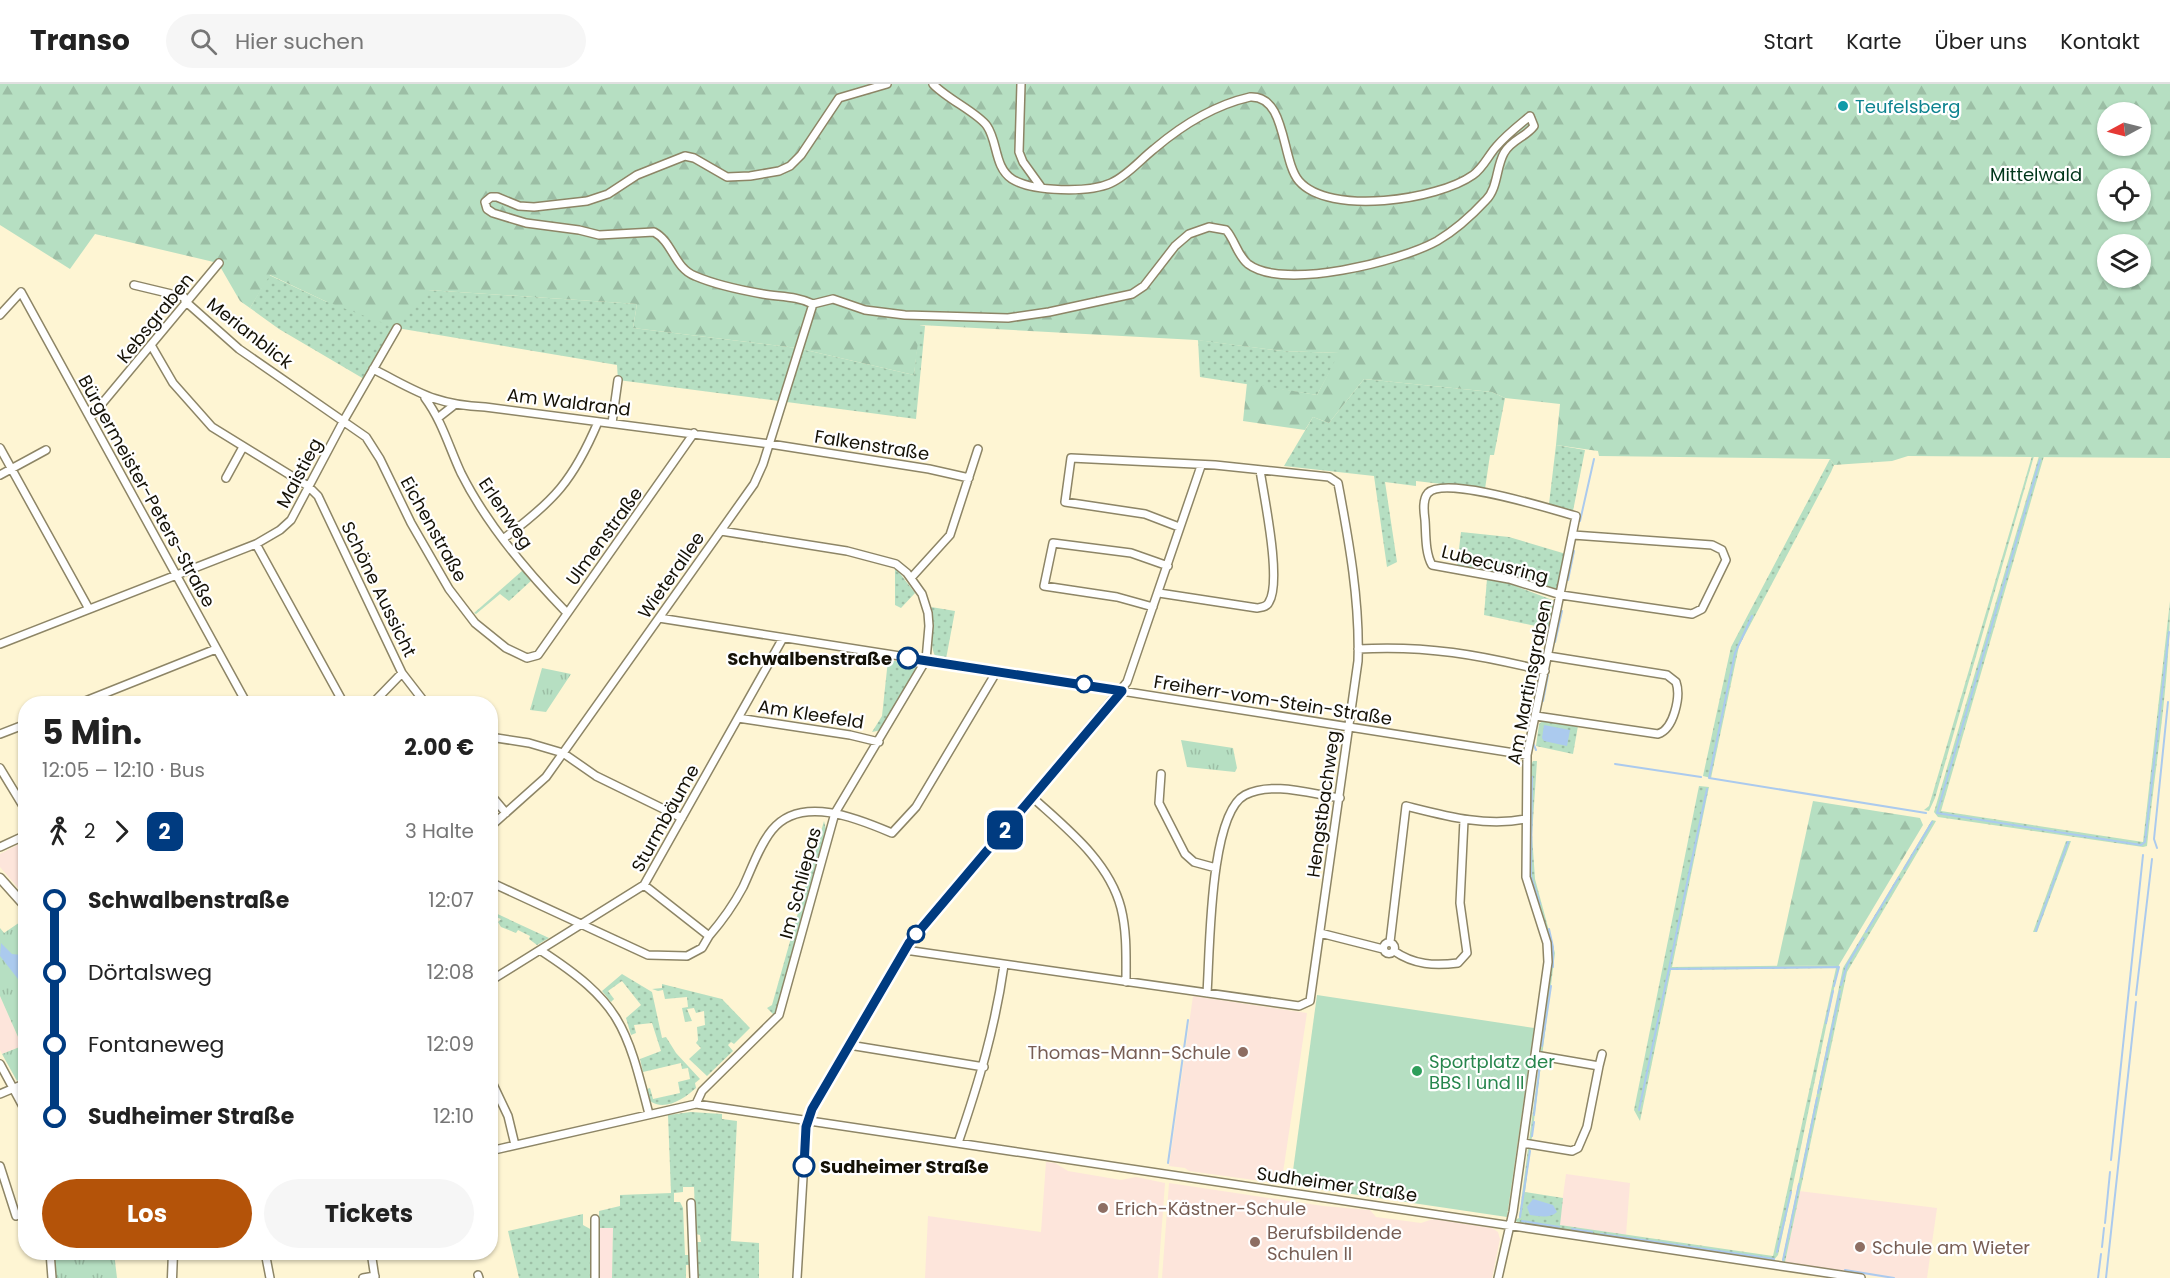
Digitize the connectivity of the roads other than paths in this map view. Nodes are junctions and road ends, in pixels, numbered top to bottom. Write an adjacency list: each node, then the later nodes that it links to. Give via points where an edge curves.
1 (887, 84): 8 (street, via 839,98 801,155 790,166 774,172 727,177 685,156 587,201 534,207 519,206 498,197 485,202 493,213 526,223 599,236 654,232 694,276)
2 (933, 84): 4 (street, via 985,124 999,163 1008,175 1022,184)
3 (1021, 84): 4 (street, via 1019,152)
4 (1041, 187): 8 (street, via 1076,189 1110,184 1180,128 1250,97 1262,98 1272,109 1298,180 1316,194 1340,198 1390,201 1438,191 1475,174 1500,142 1530,116 1534,123 1505,151 1488,198 1445,236 1428,246 1371,264 1303,276 1273,274 1249,264 1226,230 1209,227 1180,242 1136,292 1092,304 998,318 871,312 832,299)
5 (219, 263): 7 (street, Kebsgraben)
6 (134, 285): 7 (street, Merianblick, via 184,297)
7 (185, 302): 11 (street, Kebsgraben); 18 (street, Merianblick, via 239,349)
8 (813, 304): 22 (street, Wieterallee)
9 (0, 315): 17 (street, Bürgermeister-Peters-Straße, via 21,292)
10 (397, 328): 12 (street, Maistieg)
11 (151, 345): 17 (street, Kebsgraben); 23 (street, via 173,383 192,405 212,427)
12 (373, 369): 14 (street, Am Waldrand); 18 (street, Maistieg)
13 (618, 380): 20 (street)
14 (425, 398): 15 (street, Am Waldrand); 16 (street, Erlenweg)
15 (453, 406): 16 (street); 19 (street, Am Waldrand)
16 (439, 417): 38 (street, Erlenweg, via 462,474)
17 (90, 418): 41 (street, Bürgermeister-Peters-Straße)
18 (344, 420): 33 (street, Maistieg); 53 (street, Eichenstraße, via 366,437 433,564 475,623 523,657)
19 (598, 422): 20 (street, Am Waldrand); 38 (street, via 564,486 539,512)
20 (612, 423): 21 (street, Am Waldrand)
21 (694, 433): 22 (street, Am Waldrand); 47 (street, Ulmenstraße)
22 (770, 444): 32 (street, Falkenstraße); 36 (street, Wieterallee, via 757,479)
23 (243, 447): 31 (street); 33 (street)
24 (0, 448): 28 (street)
25 (978, 449): 32 (street)
26 (46, 450): 28 (street)
27 (1201, 466): 29 (street); 35 (street); 35 (street, via 1071,458 1065,502 1146,514)
28 (12, 470): 30 (street); 46 (street)
29 (1260, 470): 43 (street, via 1274,563 1270,601 1257,608); 52 (street, Hengstbachweg, via 1329,477 1338,483 1352,566)
30 (0, 476)
31 (226, 478)
32 (969, 478): 42 (street, via 950,535)
33 (308, 486): 39 (street, Maistieg, via 291,520); 58 (street, Schöne Aussicht, via 318,496)
34 (1576, 516): 37 (street, Am Martinsgraben); 44 (street, Lubecusring, via 1505,496 1462,489 1433,490 1425,501 1428,556 1434,566 1509,579)
35 (1179, 527): 40 (street)
36 (721, 531): 42 (street, via 877,557 896,564); 48 (street, Wieterallee)
37 (1573, 535): 44 (street, Am Martinsgraben); 44 (street, via 1712,545 1722,550 1726,560 1701,609 1692,614)
38 (503, 539): 47 (street, Erlenweg)
39 (256, 544): 41 (street, Maistieg); 62 (street)
40 (1168, 566): 43 (street); 45 (street, via 1131,553 1053,543 1044,586 1117,597)
41 (177, 576): 46 (street, Maistieg); 51 (street, Bürgermeister-Peters-Straße)
42 (911, 578): 55 (street, via 928,613)
43 (1158, 593): 45 (street)
44 (1561, 595): 54 (street, Am Martinsgraben)
45 (1153, 607): 59 (street)
46 (89, 609): 50 (street, Maistieg)
47 (567, 613): 53 (street, Ulmenstraße)
48 (659, 618): 49 (street, Freiherr-vom-Stein-Straße); 72 (street, Wieterallee)
49 (783, 638): 55 (street, Freiherr-vom-Stein-Straße); 66 (street, Sturmbäume)
50 (0, 644)
51 (216, 649): 60 (street); 61 (street, Bürgermeister-Peters-Straße)
52 (1358, 649): 57 (street, via 1443,649); 68 (street, Hengstbachweg)
53 (538, 655)
54 (1548, 656): 57 (street, Am Martinsgraben); 65 (street, via 1667,675 1676,682 1677,694 1670,725 1658,734)
55 (926, 660): 56 (street, Freiherr-vom-Stein-Straße); 71 (street, Im Schliepas)
56 (997, 671): 59 (street, Freiherr-vom-Stein-Straße); 81 (street, via 916,807 892,833)
57 (1545, 671): 65 (street, Am Martinsgraben)
58 (402, 673): 63 (street); 64 (street, Schöne Aussicht)
59 (1122, 691): 68 (street, Freiherr-vom-Stein-Straße); 76 (street)
60 (98, 696)
61 (242, 696)
62 (340, 696)
63 (380, 696)
64 (420, 696)
65 (1536, 716): 73 (street, Am Martinsgraben)
66 (738, 717): 71 (street, Am Kleefeld); 82 (street, Sturmbäume)
67 (18, 727): 69 (street)
68 (1350, 727): 73 (street, Freiherr-vom-Stein-Straße); 78 (street, Hengstbachweg)
69 (0, 734)
70 (498, 738): 72 (street)
71 (879, 742): 81 (street, Im Schliepas)
72 (563, 753): 80 (street, Wieterallee, via 543,781); 82 (street, via 596,776)
73 (1527, 754): 83 (street, Am Martinsgraben)
74 (0, 768): 77 (street)
75 (1161, 774): 88 (street, via 1160,803 1185,854 1194,862)
76 (1032, 797): 99 (street); 103 (street, via 1088,850 1113,886 1124,919)
77 (18, 798)
78 (1340, 798): 88 (street, via 1269,788 1244,795 1228,816); 94 (street, Hengstbachweg)
79 (498, 804): 80 (street)
80 (506, 813): 84 (street, Wieterallee)
81 (835, 813): 95 (street, via 804,814 778,824 735,901); 116 (street, Im Schliepas, via 779,1015 702,1091)
82 (682, 818): 90 (street, Sturmbäume)
83 (1526, 819): 85 (street); 107 (street, Am Martinsgraben, via 1526,877 1548,952)
84 (498, 820)
85 (1464, 820): 96 (street, via 1406,806); 100 (street, via 1460,903 1467,953 1458,963 1436,966 1406,959)
86 (18, 839): 87 (street)
87 (0, 847)
88 (1216, 868): 104 (street)
89 (0, 878): 92 (street)
90 (644, 885): 93 (street, Sturmbäume); 95 (street)
91 (498, 886): 93 (street)
92 (18, 899)
93 (581, 925): 95 (street, via 648,955 670,957 687,956 702,948); 98 (street, Sturmbäume)
94 (1320, 933): 97 (street); 104 (street, Hengstbachweg, via 1311,998 1306,1005)
95 (710, 936)
96 (1390, 942): 97 (street); 100 (street)
97 (1383, 949): 100 (street, via 1388,954)
98 (540, 950): 102 (street, Sturmbäume); 117 (street, via 589,985 610,1008 630,1042)
99 (905, 950): 101 (street); 105 (street)
100 (1394, 951)
101 (1004, 965): 103 (street); 110 (street)
102 (498, 976)
103 (1126, 982): 104 (street)
104 (1207, 993)
105 (849, 1045): 110 (street); 118 (street)
106 (1602, 1054): 109 (street)
107 (1535, 1055): 109 (street); 120 (street, Am Martinsgraben)
108 (0, 1064): 112 (street)
109 (1599, 1066): 120 (street, via 1587,1127 1578,1148)
110 (984, 1067): 119 (street)
111 (18, 1086): 112 (street)
112 (14, 1088): 113 (street); 115 (street)
113 (0, 1095)
114 (498, 1095): 121 (street)
115 (18, 1096)
116 (696, 1104): 117 (street); 118 (street, Sudheimer Straße)
117 (648, 1114): 121 (street)
118 (807, 1121): 119 (street, Sudheimer Straße); 139 (street)
119 (958, 1143): 127 (street, Sudheimer Straße)
120 (1523, 1143): 127 (street, Am Martinsgraben)
121 (515, 1145): 122 (street)
122 (498, 1149)
123 (0, 1166): 125 (street)
124 (691, 1203): 138 (street)
125 (18, 1215)
126 (595, 1219): 137 (street)
127 (1509, 1225): 140 (street, Am Martinsgraben); 141 (street, Sudheimer Straße)
128 (51, 1260): 133 (street)
129 (173, 1260): 134 (street)
130 (267, 1260): 135 (street)
131 (372, 1260): 132 (street)
132 (375, 1277): 136 (street)
133 (52, 1278)
134 (172, 1278)
135 (270, 1278)
136 (363, 1278)
137 (595, 1278)
138 (694, 1278)
139 (797, 1278)
140 (1498, 1278)
141 (1861, 1278)

